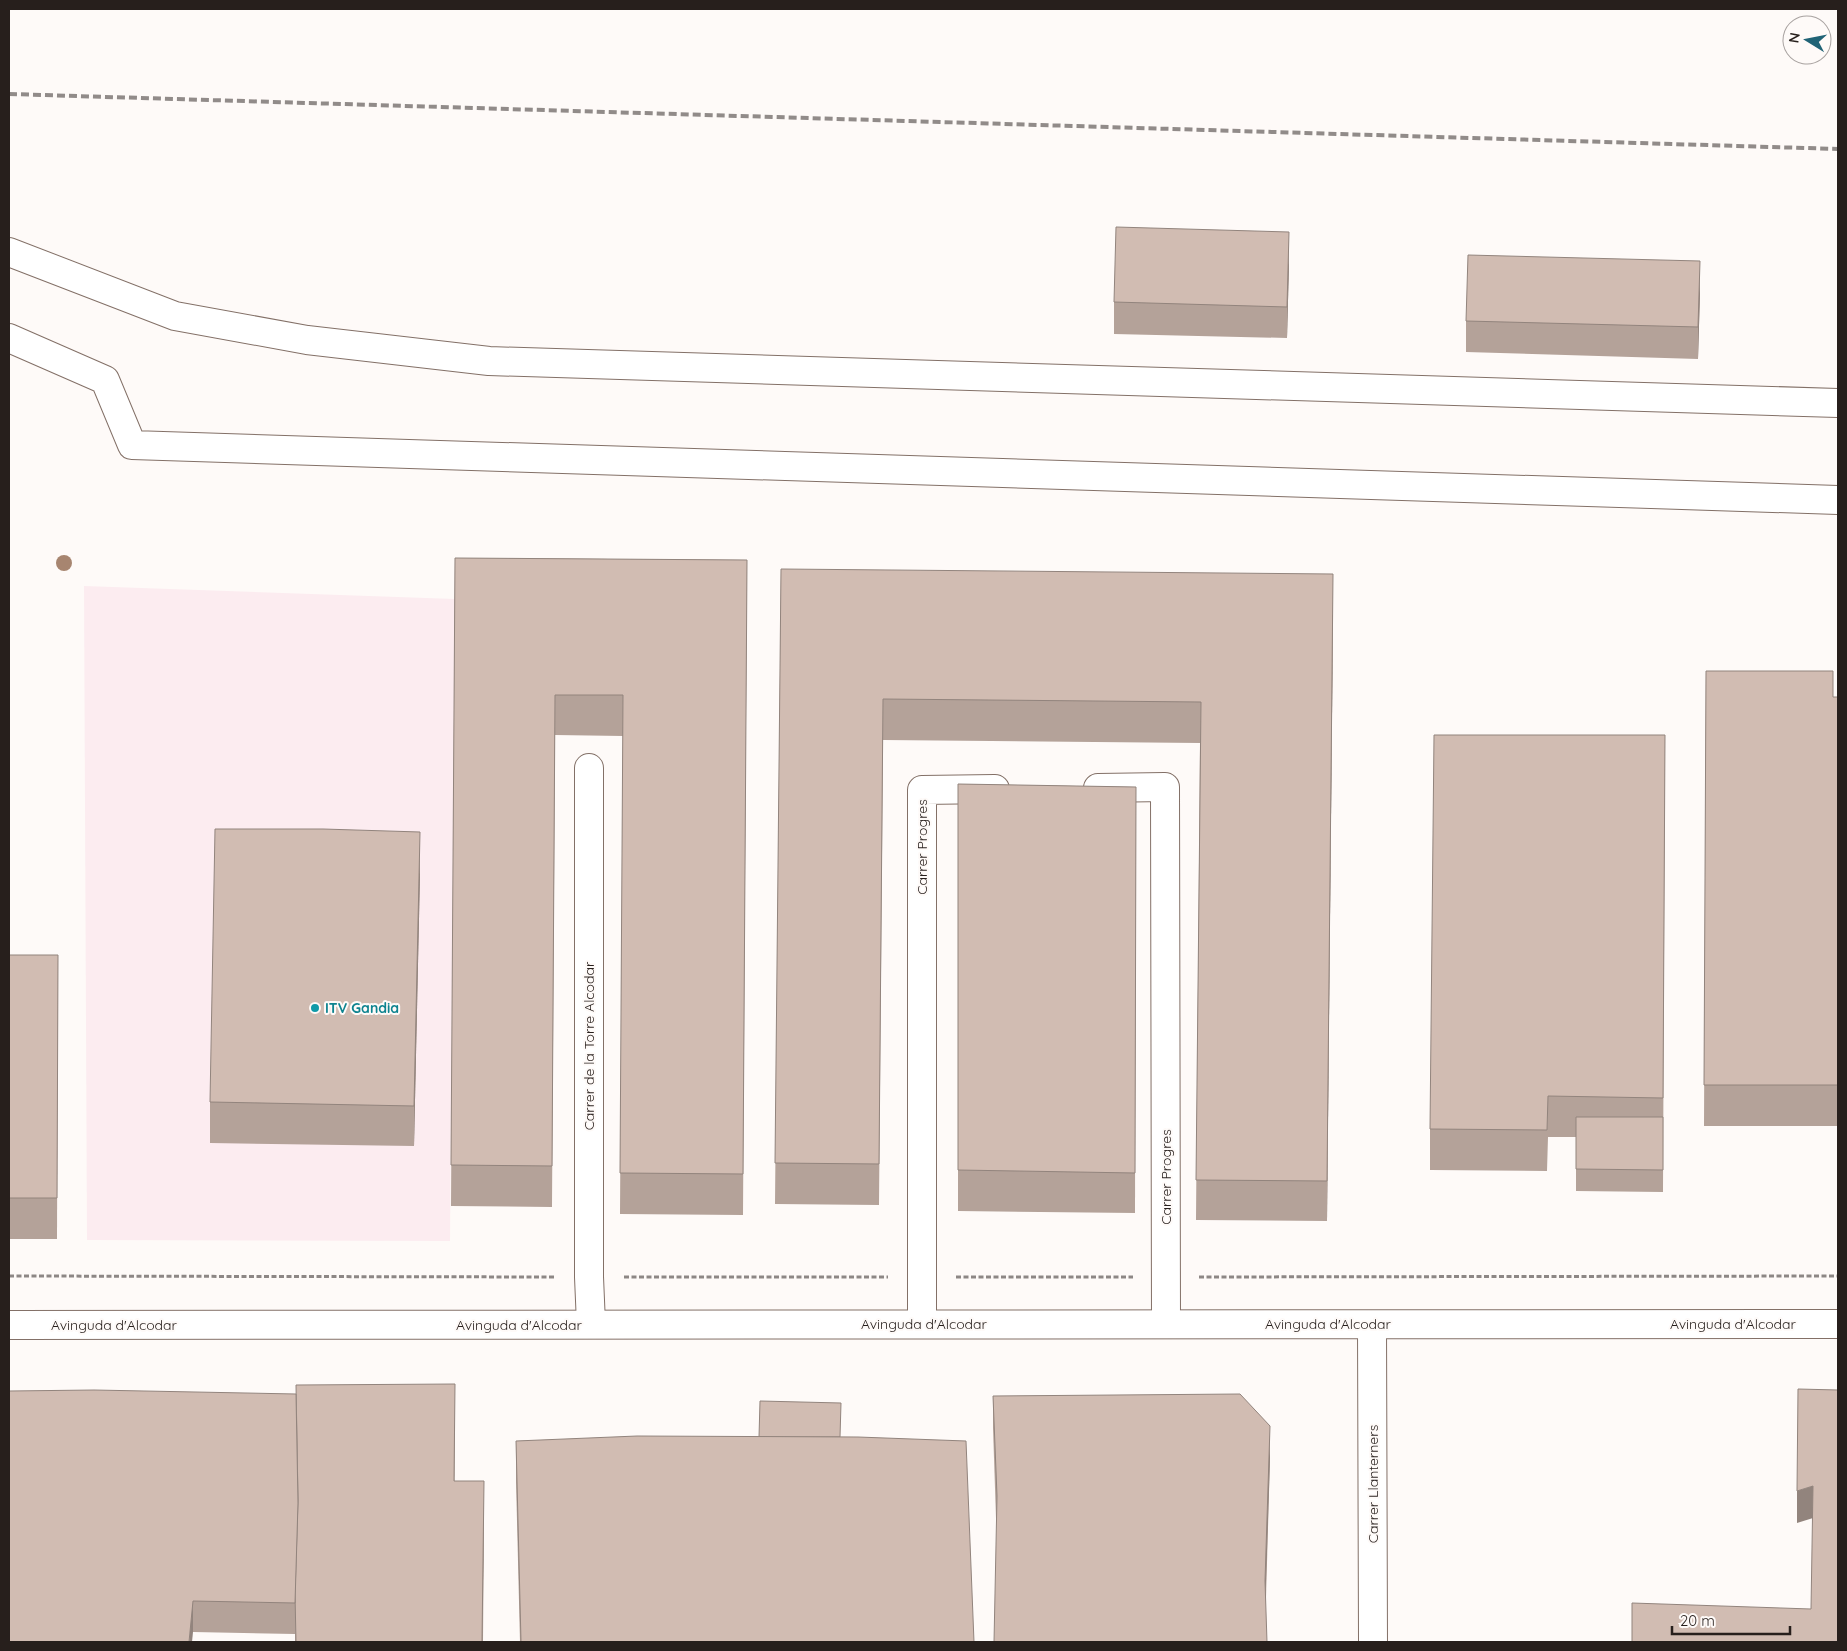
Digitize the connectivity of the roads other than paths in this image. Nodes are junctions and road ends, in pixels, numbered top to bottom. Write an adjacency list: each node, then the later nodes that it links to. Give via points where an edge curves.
1 (9, 252): 3 (street, via 175,316 307,340 489,361)
2 (9, 338): 4 (street, via 105,380 132,445)
3 (1838, 403)
4 (1838, 500)
5 (588, 768): 9 (street, Carrer de la Torre Alcodar)
6 (1078, 788): 10 (street, Carrer Progres, via 1165,787)
7 (1019, 789): 8 (street, Carrer Progres, via 922,790)
8 (922, 1323): 9 (street, Avinguda d'Alcodar); 10 (street, Avinguda d'Alcodar)
9 (591, 1324): 12 (street, Avinguda d'Alcodar)
10 (1166, 1324): 13 (street, Avinguda d'Alcodar)
11 (1838, 1324): 13 (street, Avinguda d'Alcodar)
12 (9, 1325)
13 (1372, 1325): 14 (street, Carrer Llanterners)
14 (1374, 1642)

